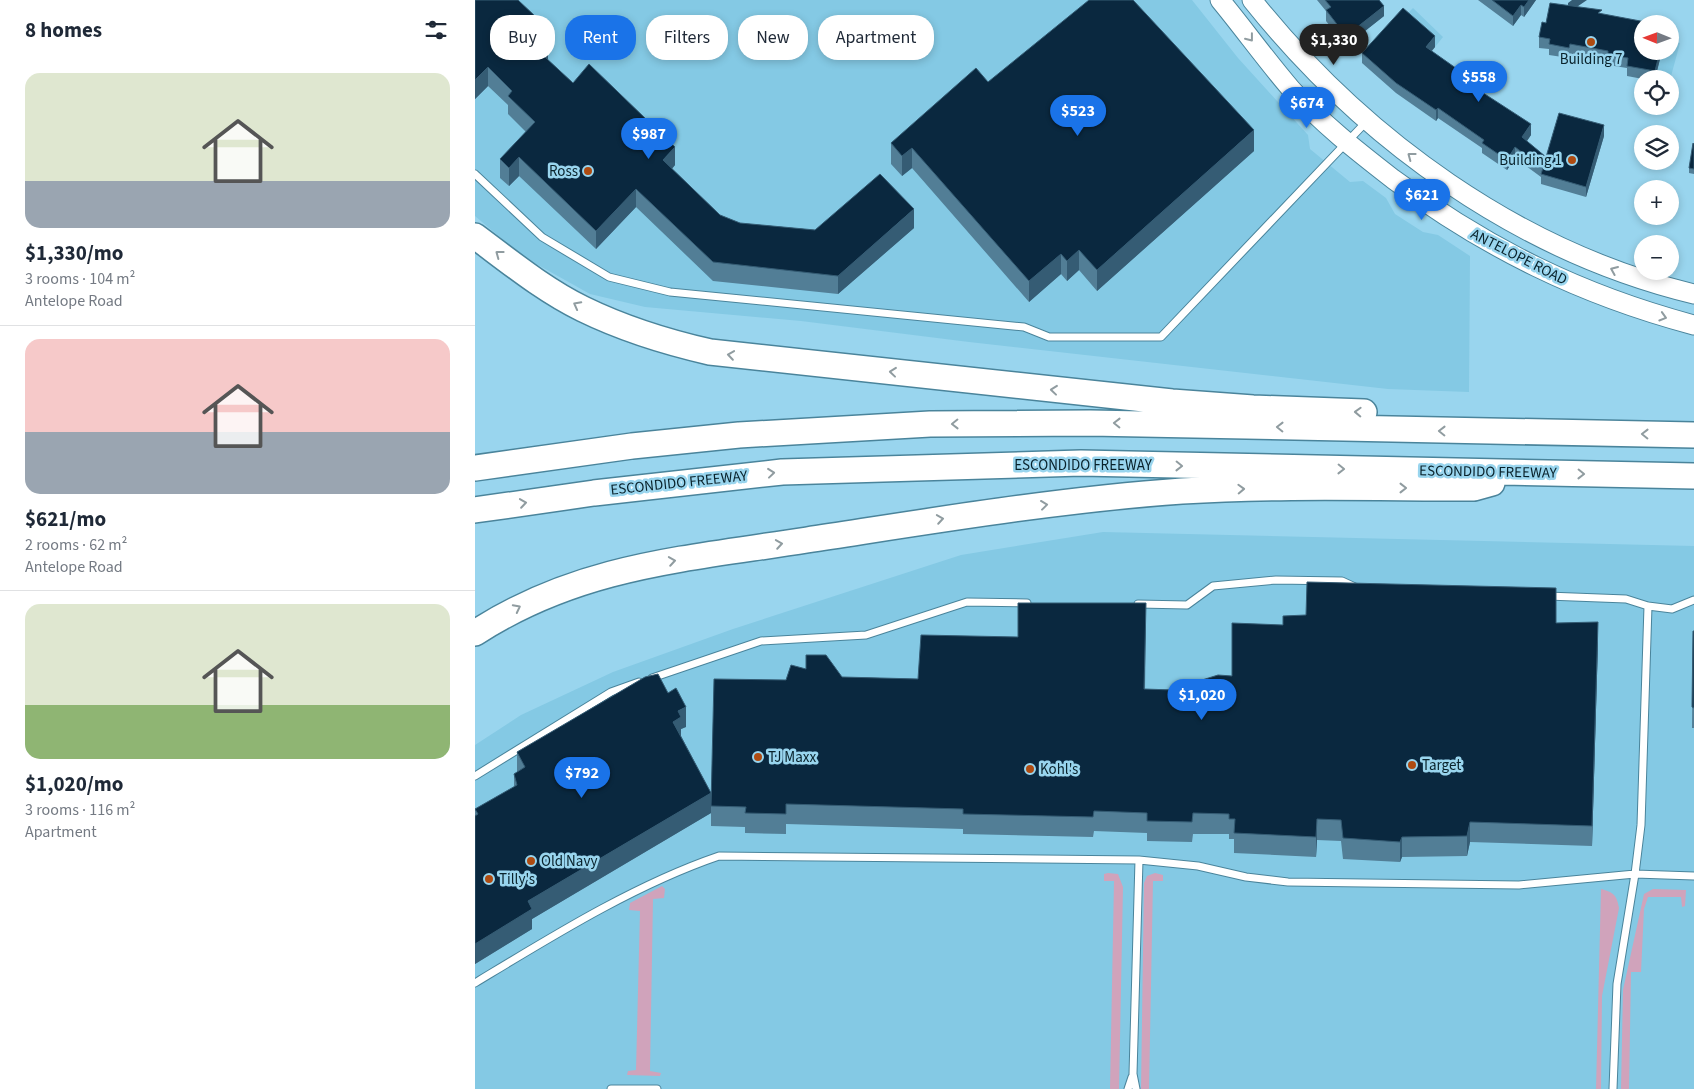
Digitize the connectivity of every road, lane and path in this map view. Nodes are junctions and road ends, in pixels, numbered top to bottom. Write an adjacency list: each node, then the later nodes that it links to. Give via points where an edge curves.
1 (1220, 0): 4 (main road, ANTELOPE ROAD, one-way to 4, via 1291,89)
2 (1252, 0): 3 (main road, ANTELOPE ROAD, via 1306,62)
3 (1367, 120): 4 (lane); 7 (main road, ANTELOPE ROAD, one-way to 3, via 1625,274 1480,204 1438,176)
4 (1347, 144): 5 (lane, via 1161,337 1049,337 1024,327 670,292 609,277 542,237); 8 (main road, ANTELOPE ROAD, one-way to 8, via 1432,208 1494,246 1599,295)
5 (475, 174)
6 (475, 236): 9 (highway, one-way to 6, via 1519,416 1181,403 710,352 639,332 582,308 523,272)
7 (1694, 294)
8 (1694, 325)
9 (1561, 433): 10 (highway, one-way to 9); 11 (highway, one-way to 11, via 1091,423 930,424 729,436)
10 (1694, 435)
11 (475, 468)
12 (1532, 472): 13 (highway, ESCONDIDO FREEWAY, one-way to 13); 14 (highway, ESCONDIDO FREEWAY, one-way to 12, via 782,472 1081,463); 21 (highway, one-way to 12, via 553,591 626,568 996,510 1183,491 1474,488)
13 (1694, 476)
14 (475, 510)
15 (1363, 590): 19 (lane, via 1342,582 1276,580 1213,586 1187,605)
16 (1539, 596): 20 (lane, via 1626,599)
17 (1694, 600): 20 (lane, via 1672,609)
18 (1037, 603): 22 (lane, via 967,602 866,635 761,641 611,692)
19 (1127, 604)
20 (1648, 606): 24 (lane, via 1641,825)
21 (475, 633)
22 (475, 776)
23 (1139, 860): 24 (lane, via 1198,866 1288,882 1519,885); 26 (lane, via 719,856 675,871); 27 (lane)
24 (1635, 874): 25 (lane); 32 (lane, via 1617,984)
25 (1694, 876)
26 (475, 983)
27 (1133, 1074): 30 (lane); 31 (lane)
28 (611, 1089): 29 (lane)
29 (657, 1089)
30 (1128, 1089)
31 (1136, 1089)
32 (1613, 1089)

